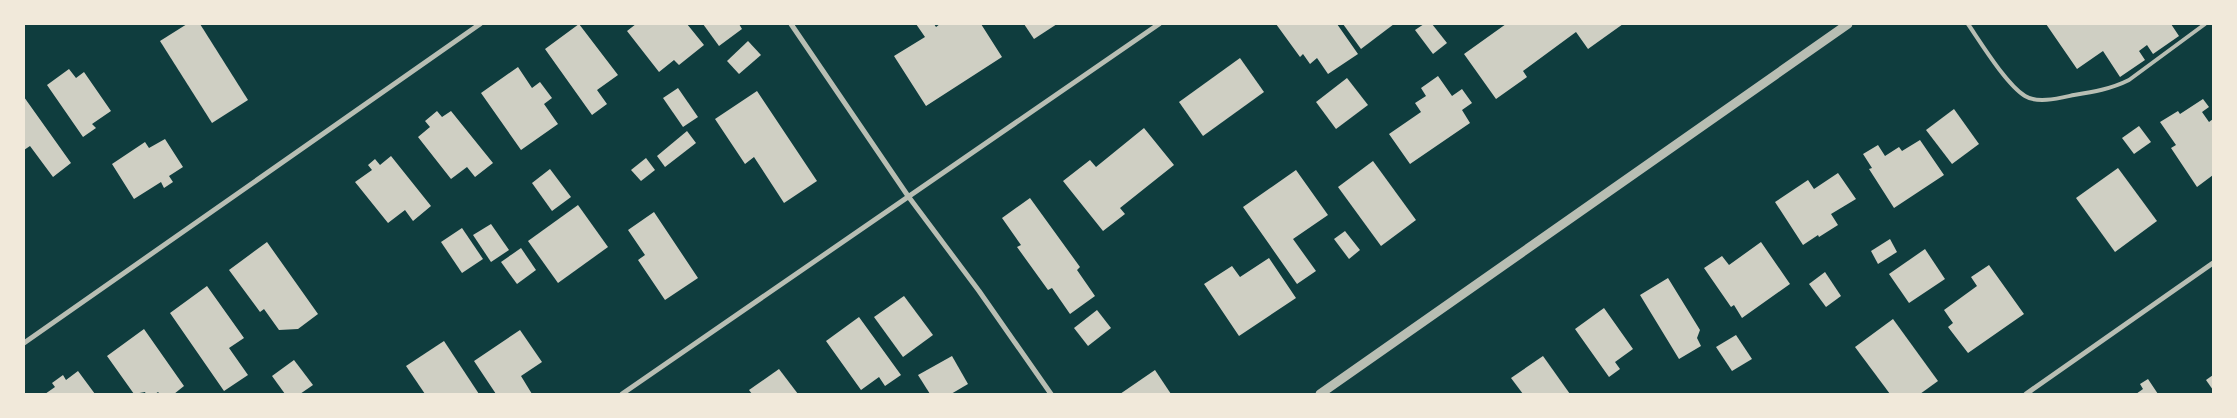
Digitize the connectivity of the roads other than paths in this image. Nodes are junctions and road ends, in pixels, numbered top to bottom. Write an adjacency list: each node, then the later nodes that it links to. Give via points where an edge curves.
1 (480, 24): 9 (street)
2 (791, 24): 7 (street)
3 (1159, 24): 7 (street)
4 (1848, 24): 12 (street)
5 (1968, 24): 6 (lane, via 2010,81 2025,96 2038,100 2116,87)
6 (2205, 24)
7 (908, 196): 10 (street); 11 (street)
8 (2213, 263): 13 (street)
9 (24, 343)
10 (622, 394)
11 (1051, 394)
12 (1320, 394)
13 (2026, 394)

